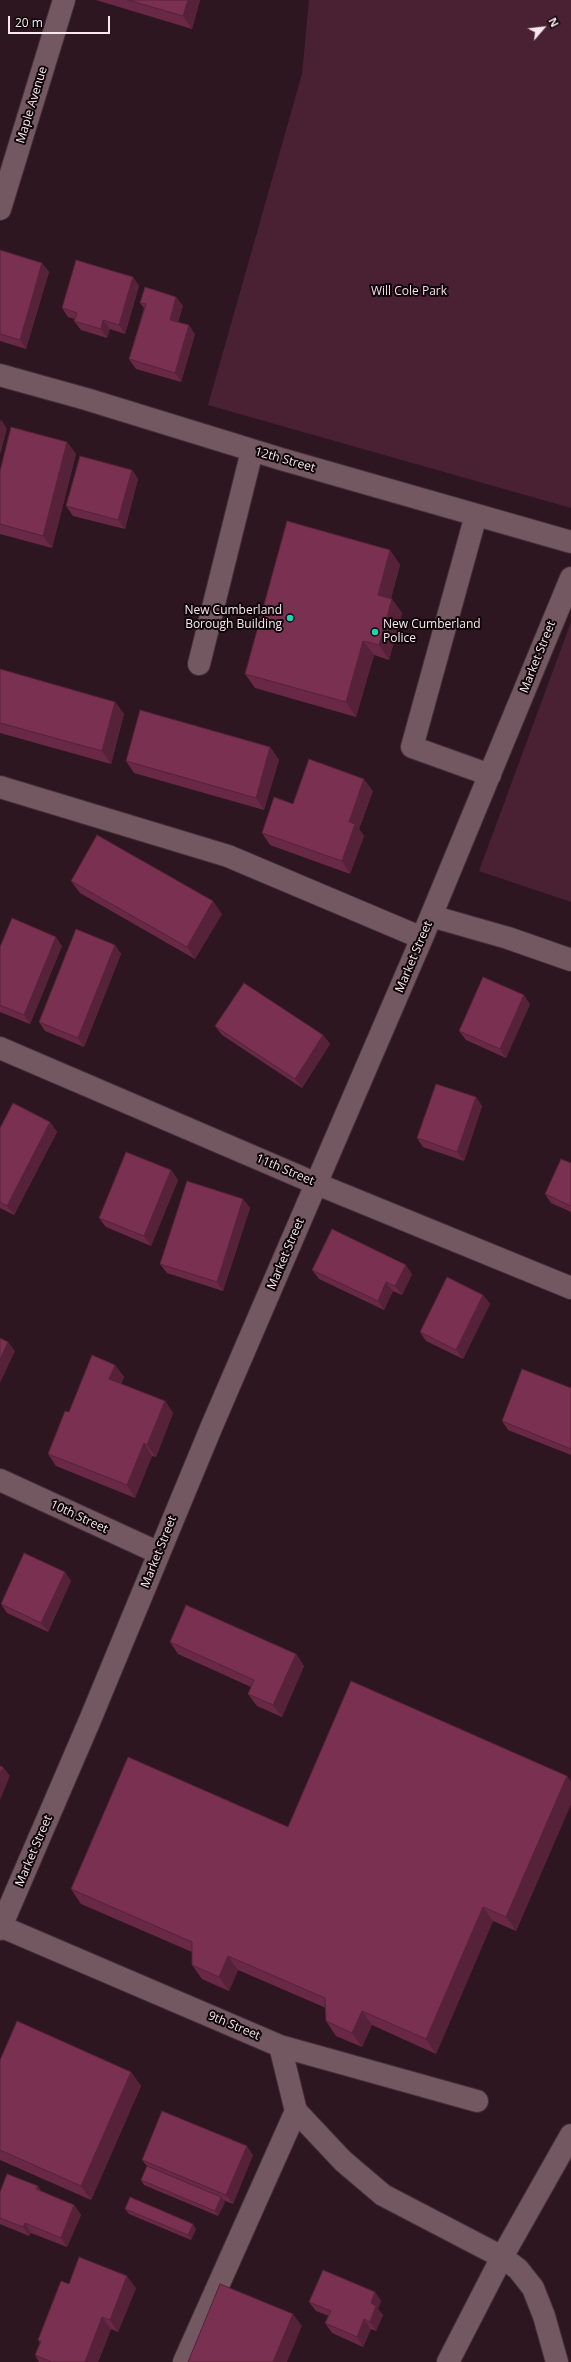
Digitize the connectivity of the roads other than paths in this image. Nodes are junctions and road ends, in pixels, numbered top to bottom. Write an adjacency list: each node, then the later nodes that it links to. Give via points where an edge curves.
1 (64, 0): 2 (street, Maple Avenue)
2 (0, 209)
3 (0, 375): 4 (street, 12th Street)
4 (252, 450): 5 (street, 12th Street); 8 (street)
5 (476, 515): 6 (street, 12th Street); 9 (street, via 412,747)
6 (571, 542)
7 (571, 578): 9 (street, Market Street)
8 (199, 664)
9 (490, 775): 11 (street, Market Street)
10 (0, 787): 12 (street, via 228,856)
11 (431, 916): 12 (street, Market Street); 13 (street, via 508,938)
12 (422, 938): 15 (street, Market Street)
13 (571, 960)
14 (0, 1048): 15 (street, 11th Street)
15 (316, 1184): 16 (street, 11th Street); 18 (street, Market Street)
16 (571, 1288)
17 (0, 1480): 18 (street, 10th Street)
18 (159, 1554): 19 (street, Market Street)
19 (0, 1927): 20 (street, 9th Street)
20 (280, 2046): 21 (street, 9th Street); 22 (street)
21 (477, 2101)
22 (296, 2111): 24 (street, via 343,2161 383,2195); 25 (street)
23 (571, 2135): 24 (street)
24 (502, 2257): 26 (street); 27 (street, via 518,2269 533,2288 544,2316)
25 (184, 2362)
26 (448, 2362)
27 (556, 2362)

